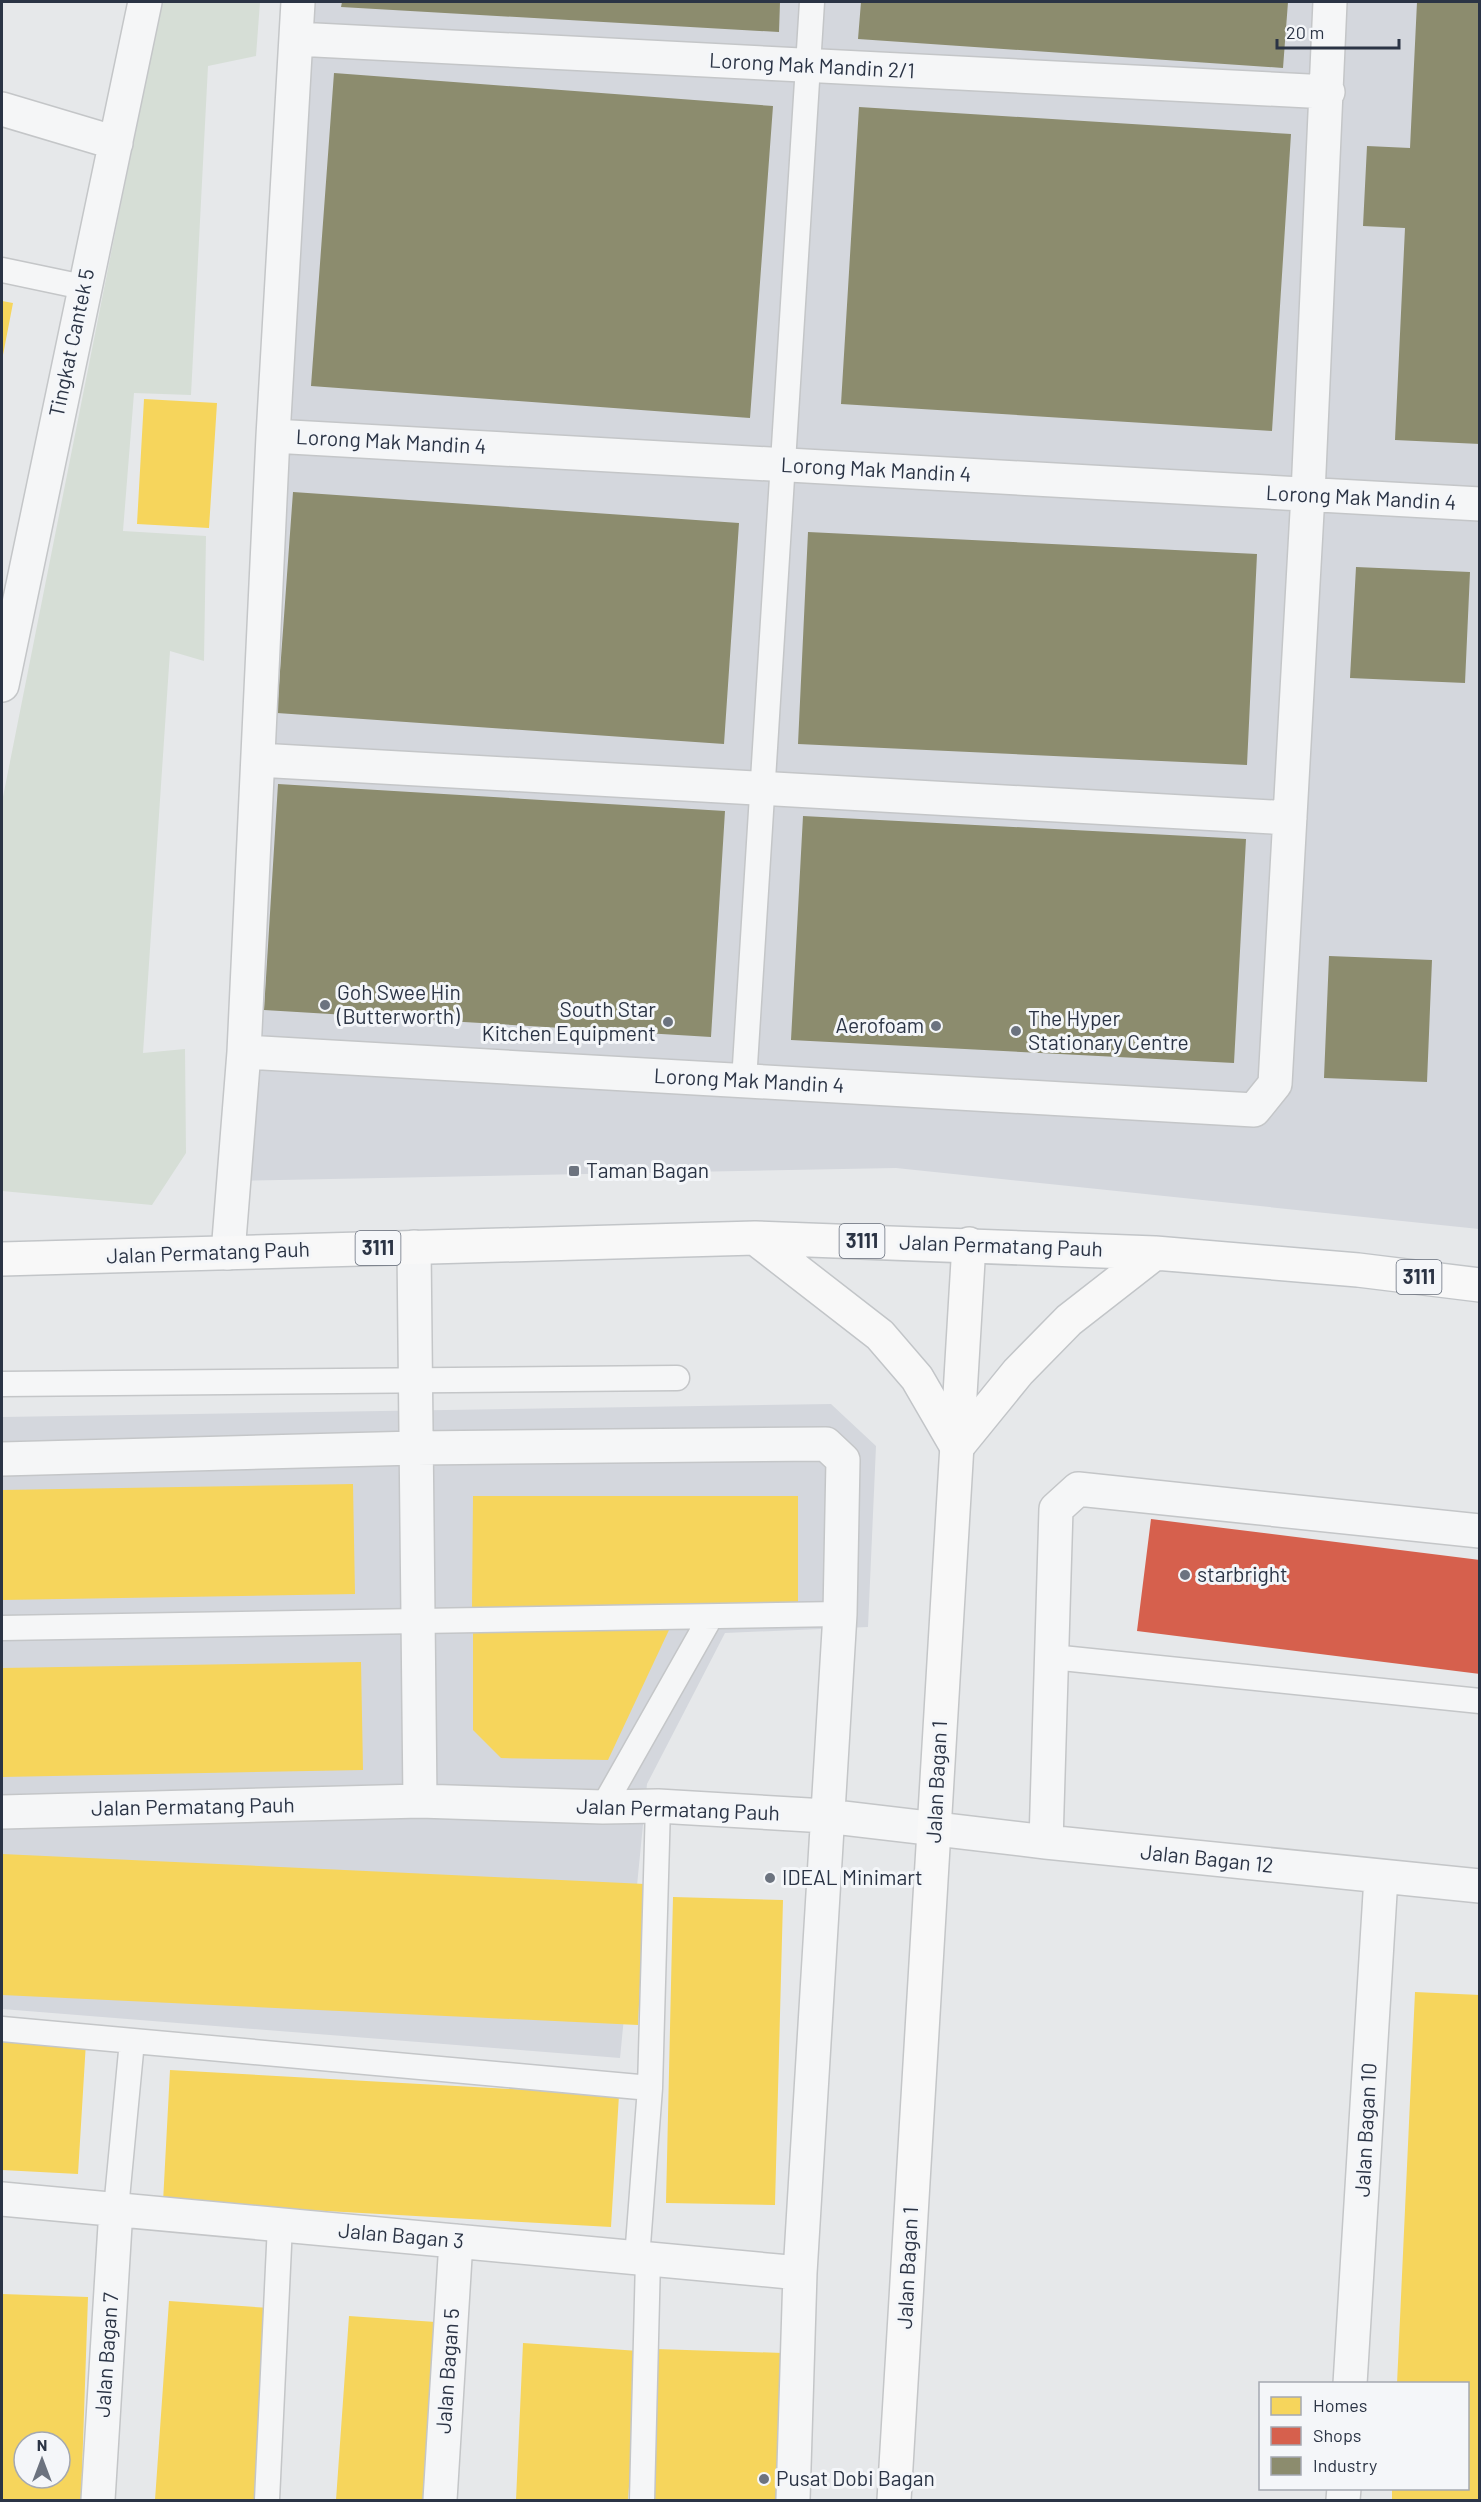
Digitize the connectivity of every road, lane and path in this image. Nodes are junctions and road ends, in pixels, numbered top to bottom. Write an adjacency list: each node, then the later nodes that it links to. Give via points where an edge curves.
1 (145, 2): 9 (street, Tingkat Cantek 5)
2 (298, 2): 5 (street)
3 (812, 2): 6 (lane)
4 (1330, 2): 7 (street)
5 (296, 39): 6 (street, Lorong Mak Mandin 2/1); 12 (street)
6 (807, 65): 7 (street, Lorong Mak Mandin 2/1); 13 (lane)
7 (1328, 92): 14 (street)
8 (2, 109): 9 (street)
9 (116, 143): 11 (street, Tingkat Cantek 5)
10 (2, 270): 11 (lane)
11 (83, 287): 16 (street, Tingkat Cantek 5)
12 (273, 436): 13 (street, Lorong Mak Mandin 4); 17 (street)
13 (783, 464): 14 (street, Lorong Mak Mandin 4); 18 (lane)
14 (1308, 494): 15 (street, Lorong Mak Mandin 4); 19 (street)
15 (1479, 504)
16 (2, 685)
17 (258, 760): 18 (street); 20 (street)
18 (763, 789): 19 (street); 21 (lane)
19 (1290, 818): 21 (street, Lorong Mak Mandin 4, via 1275,1084 1254,1110)
20 (244, 1052): 21 (street, Lorong Mak Mandin 4); 25 (street)
21 (744, 1081)
22 (755, 1238): 23 (main road, Jalan Permatang Pauh / 3111); 24 (main road, Jalan Permatang Pauh / 3111); 32 (main road, via 880,1335 917,1378)
23 (969, 1244): 26 (main road, Jalan Permatang Pauh / 3111); 32 (main road, Jalan Bagan 1)
24 (414, 1247): 25 (main road, Jalan Permatang Pauh / 3111); 30 (street)
25 (228, 1253): 27 (main road, Jalan Permatang Pauh / 3111)
26 (1155, 1253): 28 (main road, Jalan Permatang Pauh / 3111, via 1358,1270); 32 (main road, via 1069,1320 1018,1372)
27 (2, 1259)
28 (1479, 1285)
29 (677, 1378): 30 (lane)
30 (416, 1380): 31 (lane); 33 (street)
31 (2, 1384)
32 (957, 1447): 47 (main road, Jalan Bagan 1)
33 (416, 1448): 34 (street); 36 (street, via 826,1444 843,1460); 38 (street)
34 (2, 1459)
35 (1479, 1531): 40 (street, via 1078,1489 1056,1509)
36 (840, 1614): 37 (lane); 46 (street)
37 (710, 1618): 38 (lane); 44 (lane)
38 (419, 1622): 39 (lane); 42 (street)
39 (2, 1628)
40 (1052, 1657): 41 (lane); 48 (street)
41 (1479, 1701)
42 (420, 1801): 44 (street, Jalan Permatang Pauh); 45 (street, Jalan Permatang Pauh)
43 (658, 1806): 44 (street, Jalan Permatang Pauh); 46 (street, Jalan Permatang Pauh); 53 (lane)
44 (603, 1807)
45 (2, 1812)
46 (826, 1816): 47 (street, Jalan Permatang Pauh); 59 (street)
47 (934, 1828): 48 (street, Jalan Bagan 12); 66 (main road, Jalan Bagan 1)
48 (1046, 1842): 49 (street, Jalan Bagan 12)
49 (1381, 1877): 50 (street, Jalan Bagan 12); 60 (street, Jalan Bagan 10)
50 (1479, 1886)
51 (2, 2029): 52 (lane)
52 (132, 2041): 53 (lane); 55 (lane)
53 (650, 2088): 58 (lane)
54 (2, 2199): 55 (street, Jalan Bagan 3)
55 (116, 2209): 56 (street, Jalan Bagan 3); 61 (street, Jalan Bagan 7)
56 (280, 2225): 57 (street, Jalan Bagan 3); 62 (lane)
57 (456, 2241): 58 (street, Jalan Bagan 3); 63 (street, Jalan Bagan 5)
58 (643, 2258): 59 (street, Jalan Bagan 3); 64 (lane)
59 (800, 2273): 65 (street)
60 (1350, 2382)
61 (98, 2500)
62 (267, 2500)
63 (440, 2500)
64 (642, 2500)
65 (793, 2500)
66 (894, 2500)

